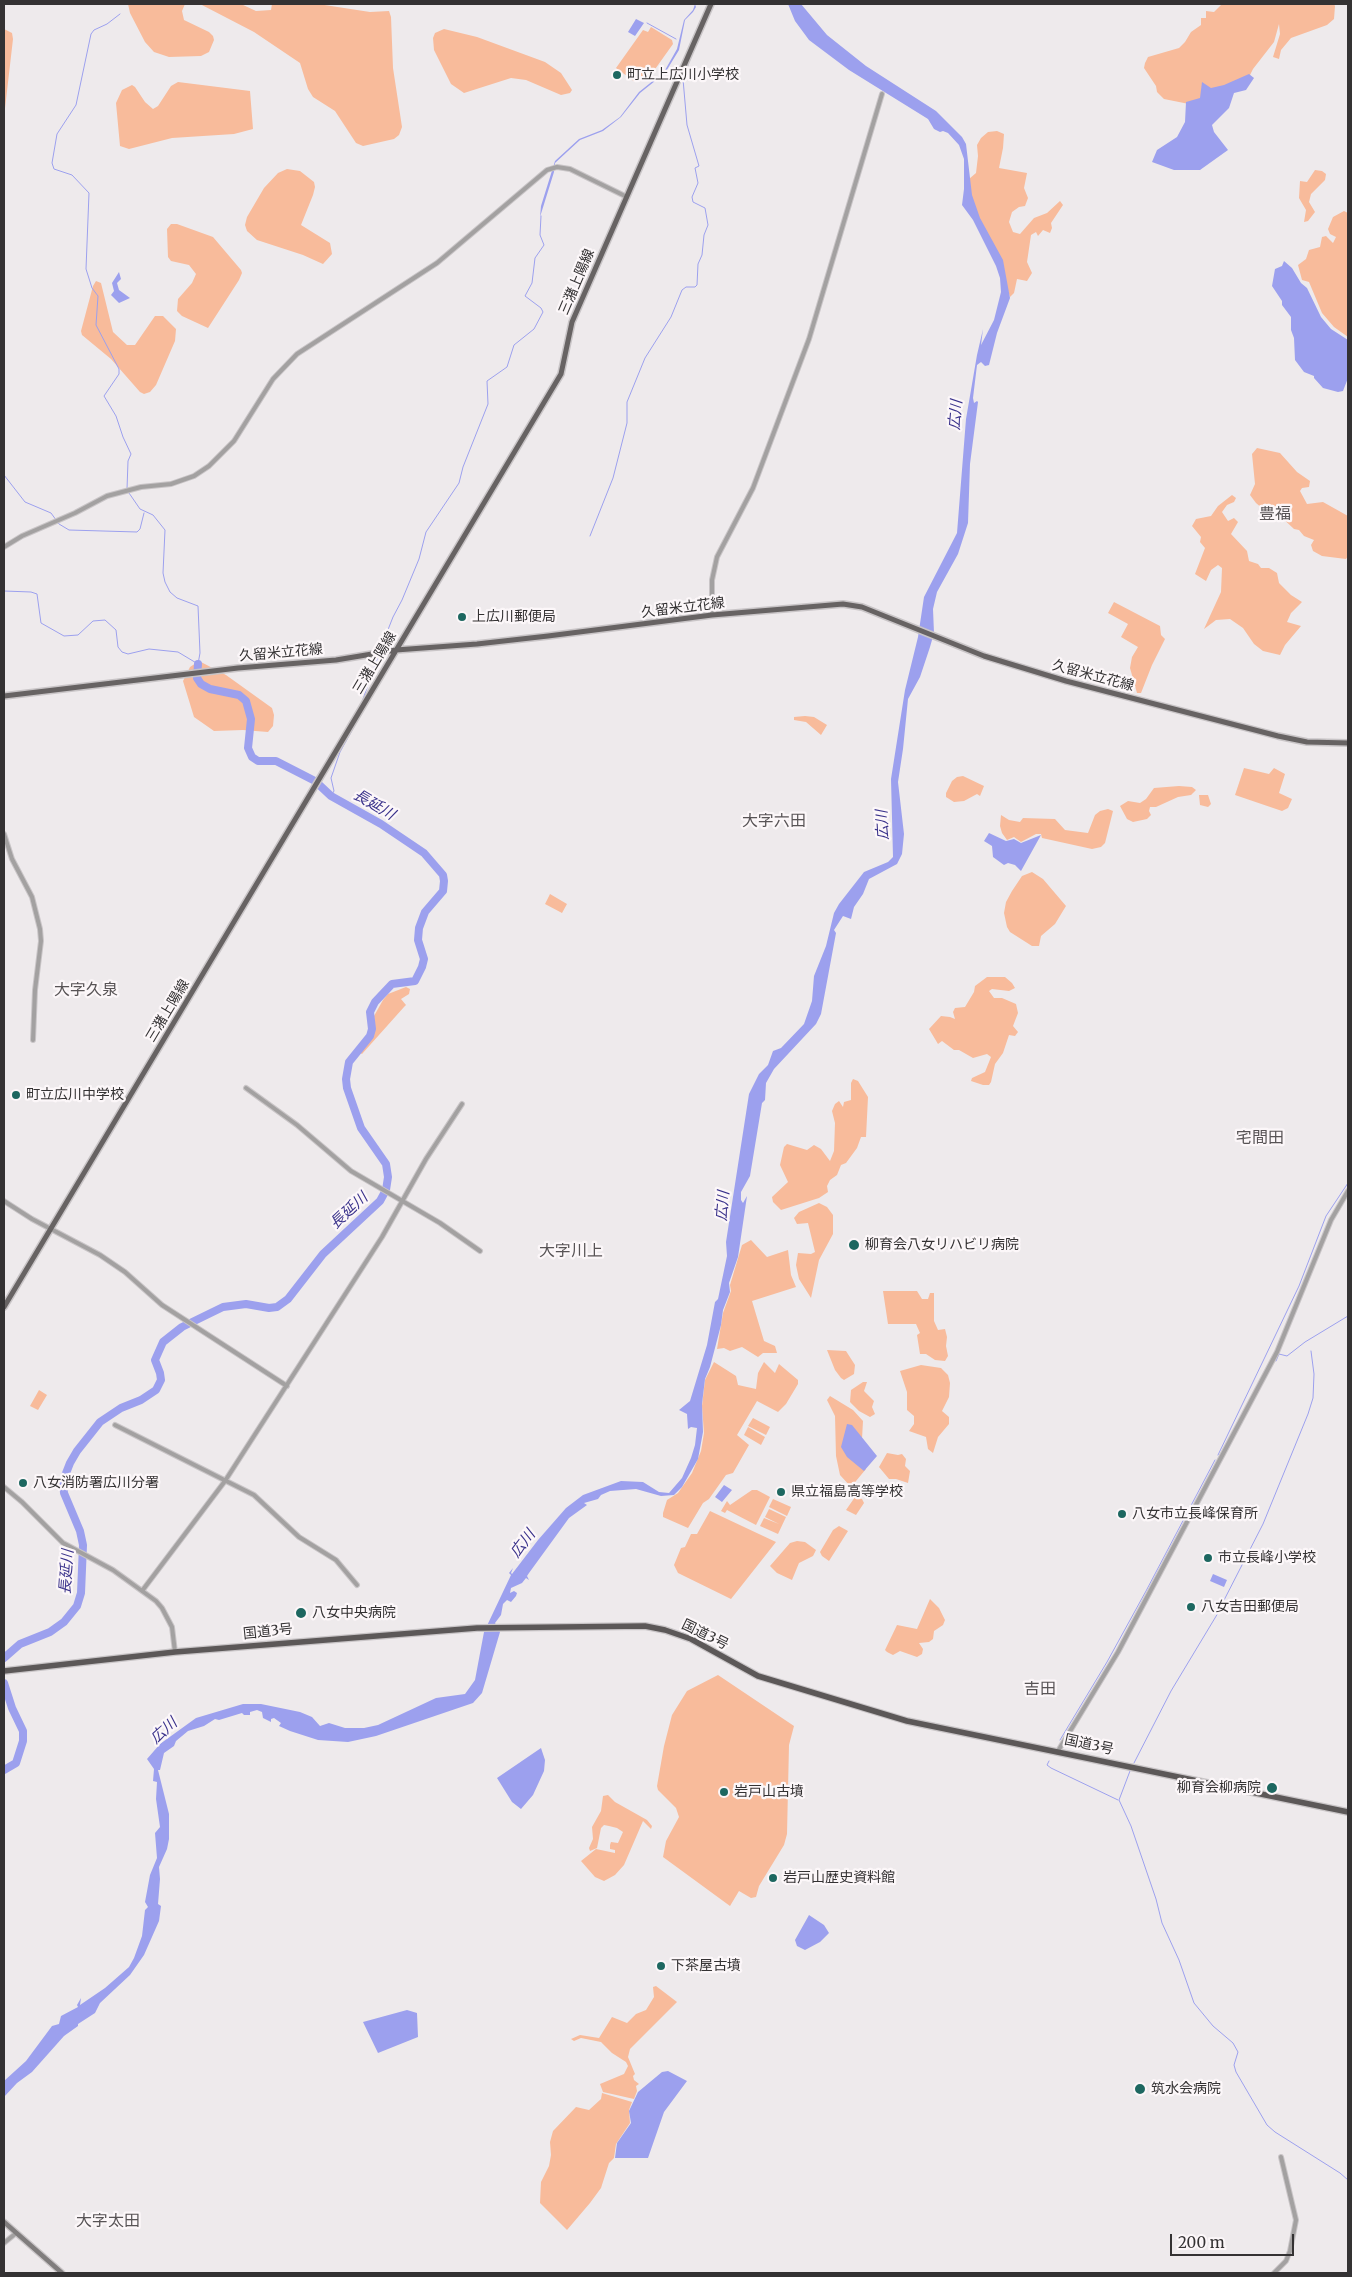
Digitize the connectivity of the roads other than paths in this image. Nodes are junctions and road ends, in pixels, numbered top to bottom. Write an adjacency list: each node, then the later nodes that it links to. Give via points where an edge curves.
1 (711, 4): 3 (main road, 三潴上陽線)
2 (882, 94): 5 (street, via 809,339 753,488 717,557 712,580)
3 (627, 197): 4 (street, via 570,169 557,167 547,170 437,263 298,354 273,379 234,441 209,466 194,476 171,484 130,489 107,496); 6 (main road, 三潴上陽線, via 572,322 561,374)
4 (4, 547)
5 (712, 615): 6 (main road, 久留米立花線, via 477,644); 8 (main road, 久留米立花線, via 843,604 862,607 934,637 1028,670 1278,736 1307,742)
6 (396, 650): 7 (main road, 久留米立花線, via 336,660 238,668); 16 (main road, 三潴上陽線)
7 (4, 696)
8 (1348, 743)
9 (4, 834): 10 (street, via 12,859 32,897 40,929)
10 (33, 1040)
11 (246, 1088): 15 (street, via 297,1125 351,1171)
12 (462, 1104): 15 (street)
13 (1348, 1191): 27 (street, via 1332,1220 1277,1352 1254,1397 1118,1652)
14 (4, 1200): 16 (street)
15 (403, 1202): 17 (street); 19 (street)
16 (51, 1229): 18 (main road, 三潴上陽線); 19 (street, via 100,1255 162,1305)
17 (480, 1251)
18 (4, 1307)
19 (287, 1386): 21 (street)
20 (115, 1424): 21 (street)
21 (225, 1481): 23 (street, via 266,1504 299,1537 336,1560); 24 (street)
22 (4, 1487): 24 (street, via 63,1543 108,1567)
23 (357, 1584)
24 (142, 1591): 25 (street, via 166,1614 175,1638)
25 (175, 1652): 26 (highway, 国道3号); 27 (highway, 国道3号, via 483,1628 621,1625 665,1630 691,1639 758,1676 808,1693 944,1730)
26 (4, 1671)
27 (1058, 1751): 28 (highway, 国道3号)
28 (1348, 1812)
29 (1281, 2157): 34 (street, via 1296,2220 1286,2261)
30 (4, 2222): 31 (main road)
31 (16, 2234): 32 (street); 33 (main road)
32 (4, 2244)
33 (62, 2273)
34 (1274, 2273)

